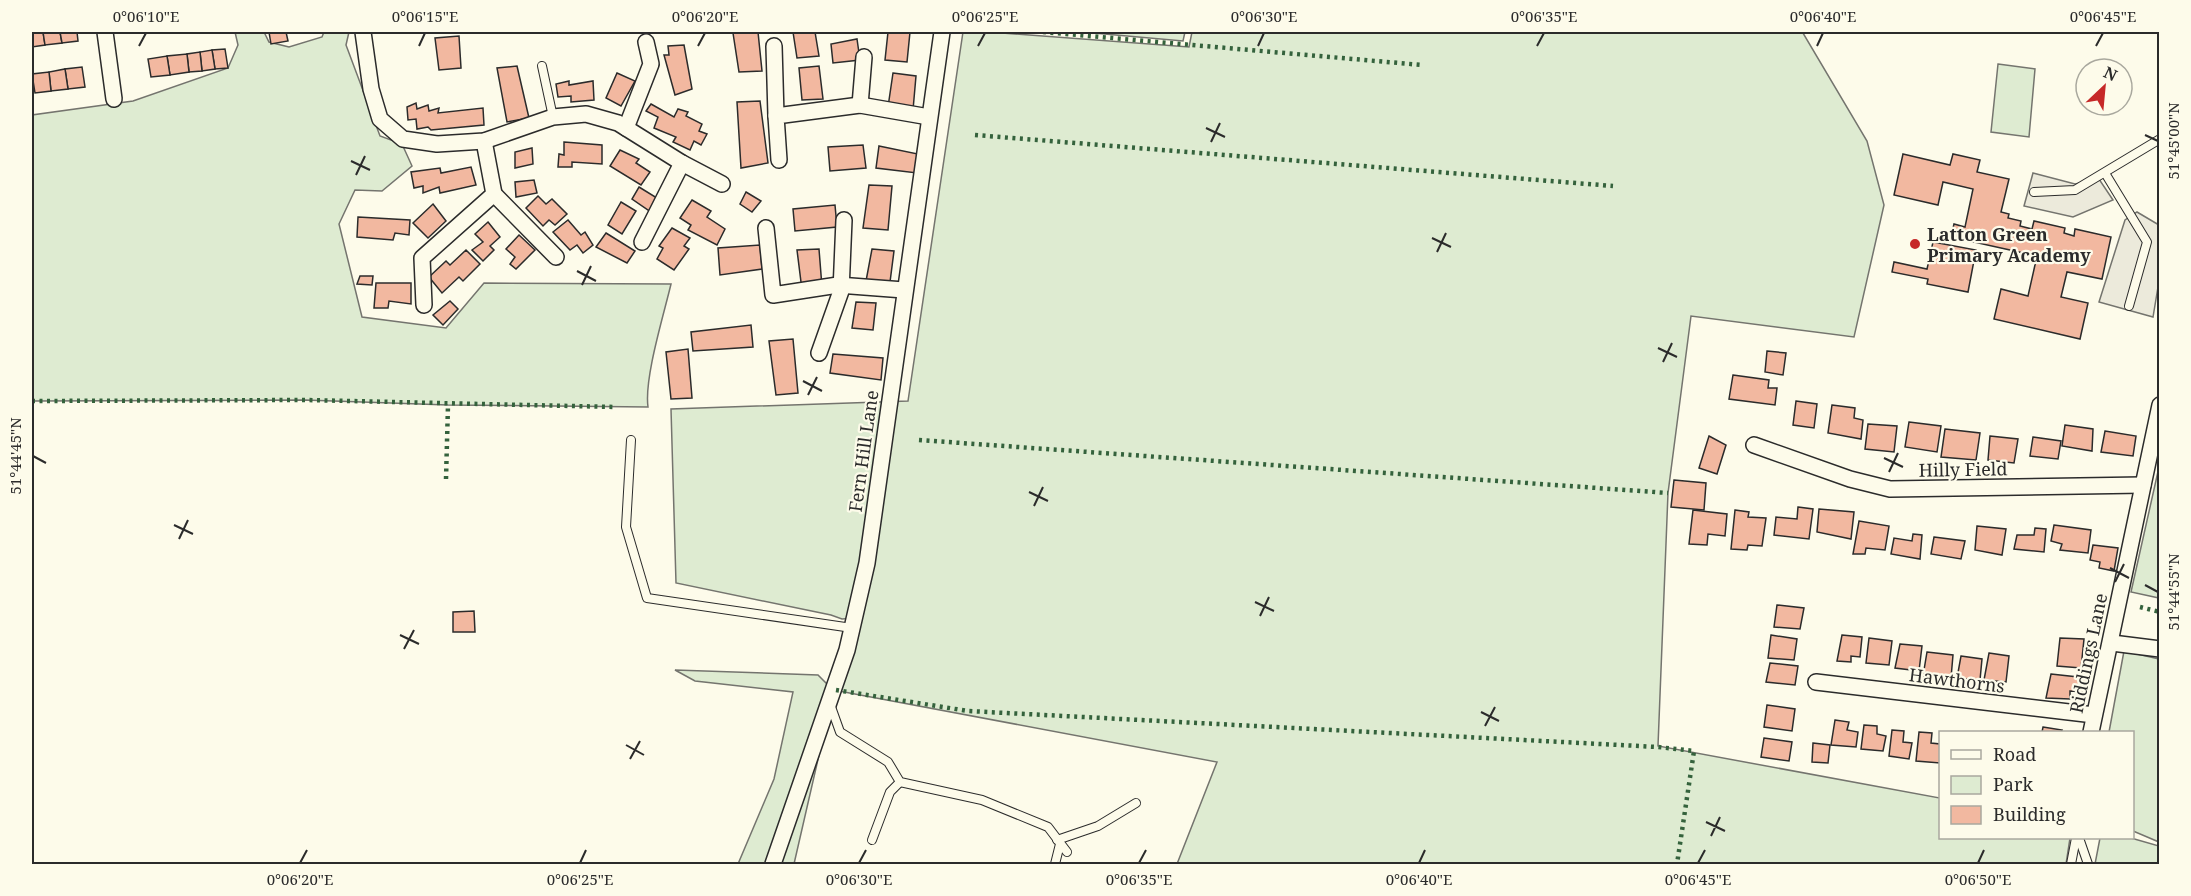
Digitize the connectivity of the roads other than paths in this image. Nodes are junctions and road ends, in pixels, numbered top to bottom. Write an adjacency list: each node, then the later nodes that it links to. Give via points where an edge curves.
1 (105, 32): 8 (street)
2 (363, 32): 15 (street, via 371,89 380,119 403,139 436,144)
3 (942, 32): 12 (street, Fern Hill Lane)
4 (646, 42): 13 (street, via 651,64)
5 (774, 46): 10 (street)
6 (864, 57): 9 (street)
7 (542, 66): 11 (lane)
8 (114, 99)
9 (860, 105): 10 (street); 12 (street)
10 (776, 116): 16 (street)
11 (553, 117): 13 (street, via 586,114); 15 (street)
12 (929, 117): 27 (street, Fern Hill Lane)
13 (626, 128): 17 (street)
14 (2160, 139): 18 (lane)
15 (484, 141): 21 (street)
16 (779, 160)
17 (682, 163): 19 (street); 24 (street)
18 (2105, 173): 20 (lane, via 2075,190); 29 (lane, via 2147,242)
19 (722, 184)
20 (2034, 192)
21 (495, 194): 25 (street); 28 (street, via 422,258)
22 (844, 220): 26 (street)
23 (766, 228): 26 (street, via 773,295)
24 (642, 242)
25 (556, 257)
26 (842, 286): 27 (street); 30 (street)
27 (904, 290): 35 (street, Fern Hill Lane, via 867,563)
28 (424, 305)
29 (2129, 306)
30 (819, 353)
31 (2160, 405): 34 (street, Riddings Lane)
32 (632, 440): 35 (lane, via 626,527 647,598)
33 (1754, 445): 34 (street, Hilly Field, via 1890,489)
34 (2143, 485): 36 (street, Riddings Lane)
35 (852, 628): 39 (street, Fern Hill Lane)
36 (2112, 643): 37 (street); 40 (street, Riddings Lane)
37 (2160, 649)
38 (1816, 682): 40 (street, Hawthorns)
39 (830, 701): 42 (lane, via 840,732 888,762); 49 (street, Fern Hill Lane)
40 (2094, 715): 41 (street, Riddings Lane)
41 (2091, 731)
42 (900, 782): 46 (lane, via 890,792); 47 (lane, via 982,800 1048,827)
43 (1136, 803): 47 (lane, via 1098,826)
44 (2077, 839): 51 (lane)
45 (2078, 839): 52 (lane)
46 (872, 840)
47 (1059, 842): 48 (lane); 50 (lane)
48 (1066, 852)
49 (773, 864)
50 (1055, 864)
51 (2071, 864)
52 (2088, 864)

